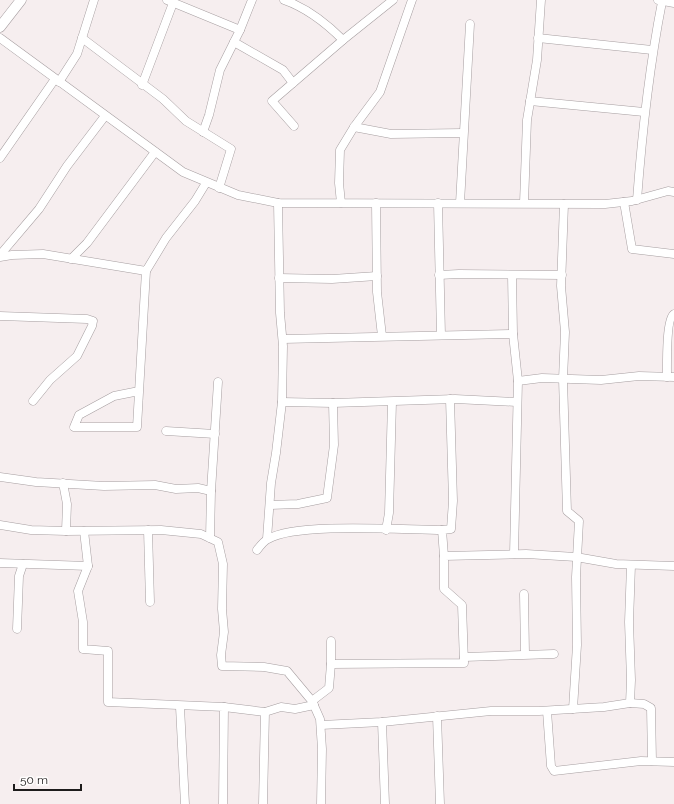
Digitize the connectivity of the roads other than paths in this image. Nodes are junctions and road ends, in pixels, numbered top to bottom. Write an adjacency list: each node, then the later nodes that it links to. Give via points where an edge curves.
1 (21, 0): 11 (street)
2 (94, 0): 14 (street)
3 (252, 0): 12 (street)
4 (284, 0): 16 (street, via 313,14)
5 (393, 0): 16 (street)
6 (412, 0): 26 (street, via 380,92)
7 (541, 0): 15 (street)
8 (170, 1): 12 (street); 21 (street)
9 (666, 2): 18 (street)
10 (470, 24): 28 (street, via 468,87)
11 (0, 26)
12 (240, 30): 17 (street)
13 (0, 38): 19 (street)
14 (82, 38): 19 (street, via 77,54); 21 (street)
15 (538, 38): 18 (street); 22 (street)
16 (343, 40): 20 (street)
17 (234, 42): 20 (street, via 283,70); 27 (street, via 220,70)
18 (652, 50): 23 (street)
19 (57, 81): 24 (street); 30 (street)
20 (293, 83): 25 (street, via 272,100)
21 (142, 85): 27 (street)
22 (530, 101): 23 (street); 41 (street)
23 (644, 112): 34 (street)
24 (106, 116): 29 (street); 44 (street, via 67,166 39,209)
25 (294, 126)
26 (354, 127): 28 (street, via 391,134); 38 (street, via 340,150)
27 (203, 132): 32 (street, via 231,149)
28 (463, 133): 40 (street)
29 (155, 152): 31 (street, via 183,172); 45 (street, via 87,244)
30 (0, 158)
31 (206, 182): 32 (street); 46 (street)
32 (219, 188): 37 (street, via 238,195)
33 (674, 192): 34 (street, via 668,191)
34 (637, 200): 36 (street)
35 (438, 202): 39 (street); 40 (street); 47 (street)
36 (624, 202): 42 (street); 43 (street, via 632,249)
37 (278, 203): 38 (street); 51 (street)
38 (341, 203): 39 (street)
39 (376, 203): 49 (street)
40 (460, 203): 41 (street)
41 (524, 204): 42 (street)
42 (564, 204): 50 (street)
43 (674, 254)
44 (0, 256): 45 (street, via 43,254)
45 (71, 259): 46 (street)
46 (146, 271): 62 (street)
47 (439, 275): 48 (street); 55 (street)
48 (512, 275): 50 (street); 54 (street)
49 (377, 276): 51 (street, via 332,279); 56 (street)
50 (562, 276): 59 (street, via 565,332)
51 (279, 278): 57 (street)
52 (674, 314): 58 (street, via 671,318 668,340)
53 (0, 316): 64 (street, via 93,321 77,356 50,380)
54 (513, 334): 55 (street); 60 (street)
55 (441, 335): 56 (street)
56 (382, 336): 57 (street)
57 (283, 339): 65 (street)
58 (671, 377): 59 (street)
59 (563, 379): 60 (street); 86 (street, via 567,511 578,521)
60 (518, 381): 67 (street)
61 (218, 382): 70 (street)
62 (139, 391): 62 (street, via 137,427 74,427 78,415 114,396)
63 (450, 399): 66 (street); 67 (street); 78 (street, via 452,529)
64 (33, 401)
65 (282, 402): 68 (street); 74 (street)
66 (392, 402): 68 (street); 77 (street, via 389,513)
67 (516, 402): 84 (street)
68 (333, 403): 74 (street, via 334,445 327,498 298,504)
69 (166, 431): 70 (street)
70 (214, 434): 73 (street)
71 (0, 477): 72 (street)
72 (63, 483): 73 (street, via 104,486 155,485 176,490 198,488); 79 (street, via 67,504)
73 (211, 491): 81 (street)
74 (270, 505): 82 (street)
75 (0, 525): 79 (street, via 31,530)
76 (148, 530): 80 (street); 81 (street, via 202,534); 93 (street)
77 (386, 530): 78 (street); 82 (street, via 290,532)
78 (442, 530): 85 (street)
79 (66, 531): 80 (street)
80 (84, 531): 90 (street)
81 (210, 538): 100 (street, via 218,542 223,564 222,666 264,667 287,671)
82 (267, 539): 83 (street)
83 (257, 550)
84 (514, 554): 85 (street); 86 (street)
85 (444, 556): 98 (street, via 444,589 462,605)
86 (576, 557): 89 (street); 104 (street, via 577,645)
87 (0, 563): 88 (street)
88 (23, 564): 90 (street); 94 (street, via 19,576)
89 (631, 565): 91 (street); 101 (street)
90 (88, 566): 102 (street, via 78,591 84,649 108,651 108,702)
91 (674, 566)
92 (524, 594): 96 (street)
93 (150, 602)
94 (17, 629)
95 (331, 641): 99 (street)
96 (525, 654): 97 (street); 98 (street)
97 (554, 654)
98 (464, 657): 99 (street, via 464,663)
99 (330, 664): 100 (street, via 329,688)
100 (313, 703): 106 (street, via 295,709 281,707); 109 (street)
101 (630, 703): 104 (street); 110 (street, via 644,704 651,708)
102 (180, 706): 103 (street); 112 (street)
103 (224, 707): 106 (street); 113 (street)
104 (573, 709): 105 (street)
105 (547, 711): 107 (street, via 491,711); 110 (street, via 551,766 554,771)
106 (265, 712): 114 (street)
107 (437, 716): 108 (street); 117 (street)
108 (382, 722): 109 (street); 116 (street)
109 (320, 724): 115 (street)
110 (652, 761): 111 (street)
111 (674, 762)
112 (185, 804)
113 (223, 804)
114 (263, 804)
115 (321, 804)
116 (385, 804)
117 (440, 804)

